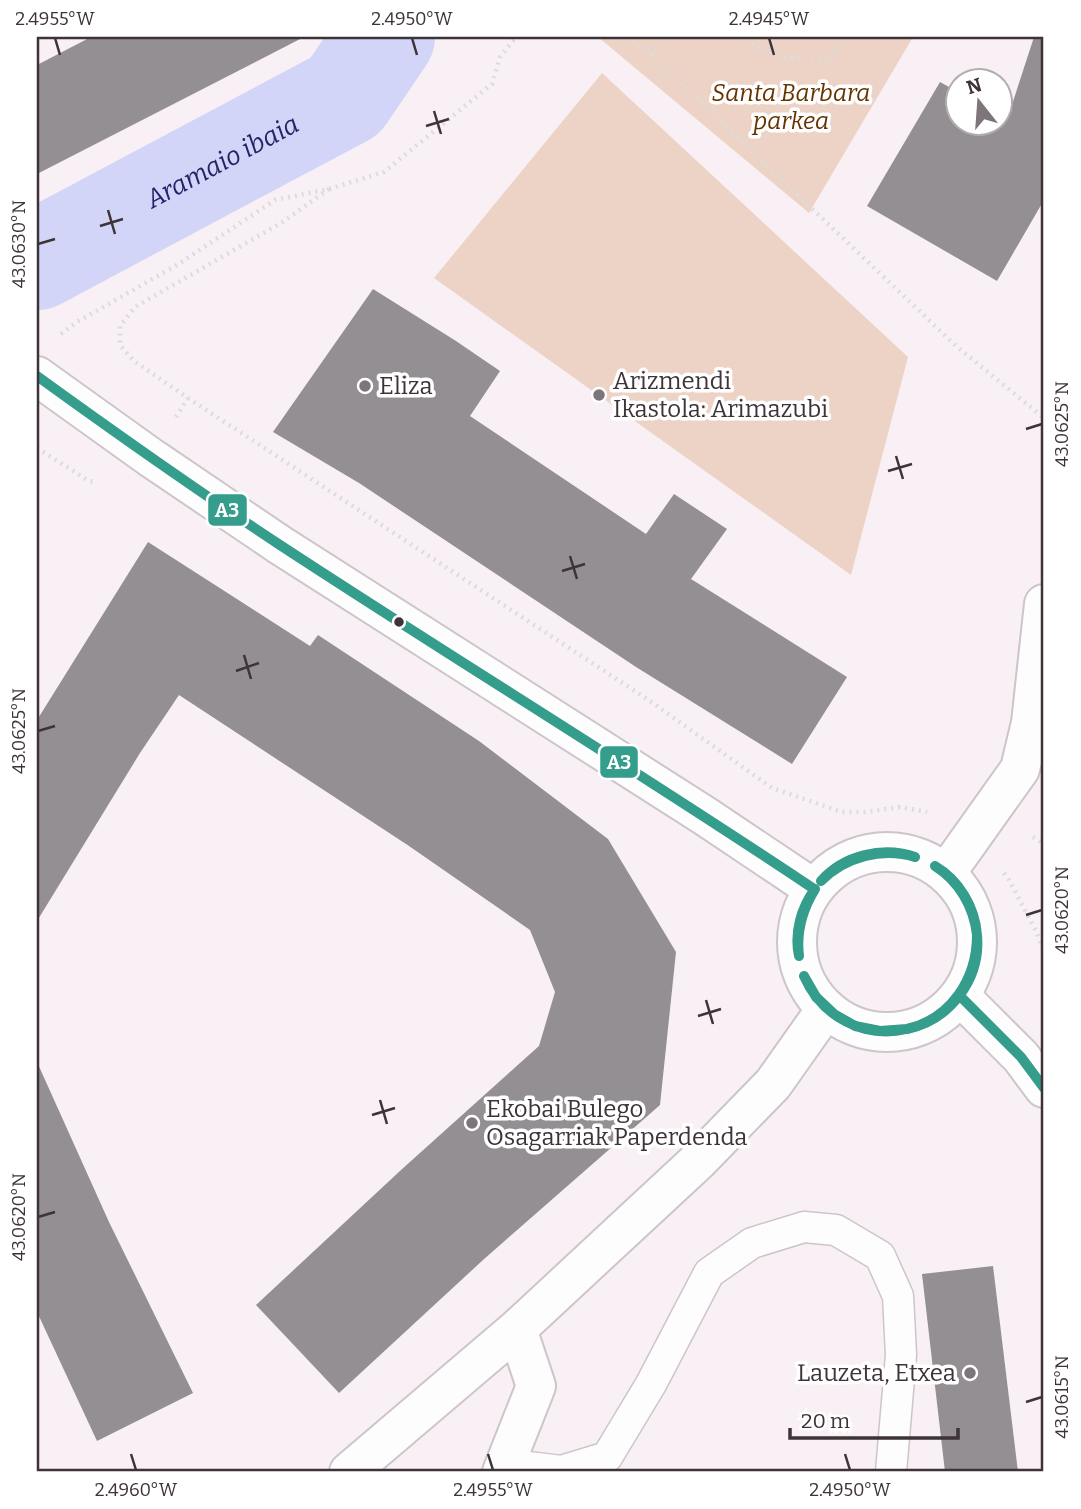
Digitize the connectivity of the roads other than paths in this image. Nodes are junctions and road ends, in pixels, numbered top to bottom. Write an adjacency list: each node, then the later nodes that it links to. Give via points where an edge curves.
1 (37, 376): 4 (street, via 280,545)
2 (1044, 604): 3 (street, via 1031,723 1020,769)
3 (946, 873): 4 (street, via 921,858 892,851 862,856 835,868); 5 (street, via 964,894 975,918 978,945 973,972)
4 (814, 889): 6 (street, via 802,912 799,964 809,988)
5 (960, 996): 6 (street, via 943,1014 920,1027 895,1032 870,1031 846,1023); 7 (street, via 1021,1057)
6 (826, 1009): 8 (street, via 764,1094)
7 (1044, 1088)
8 (517, 1329): 9 (street, via 537,1386); 10 (street)
9 (504, 1468): 11 (lane, via 561,1471 607,1457 709,1273 752,1243 804,1227 836,1230 880,1256 898,1296 901,1355)
10 (349, 1472)
11 (891, 1472)

